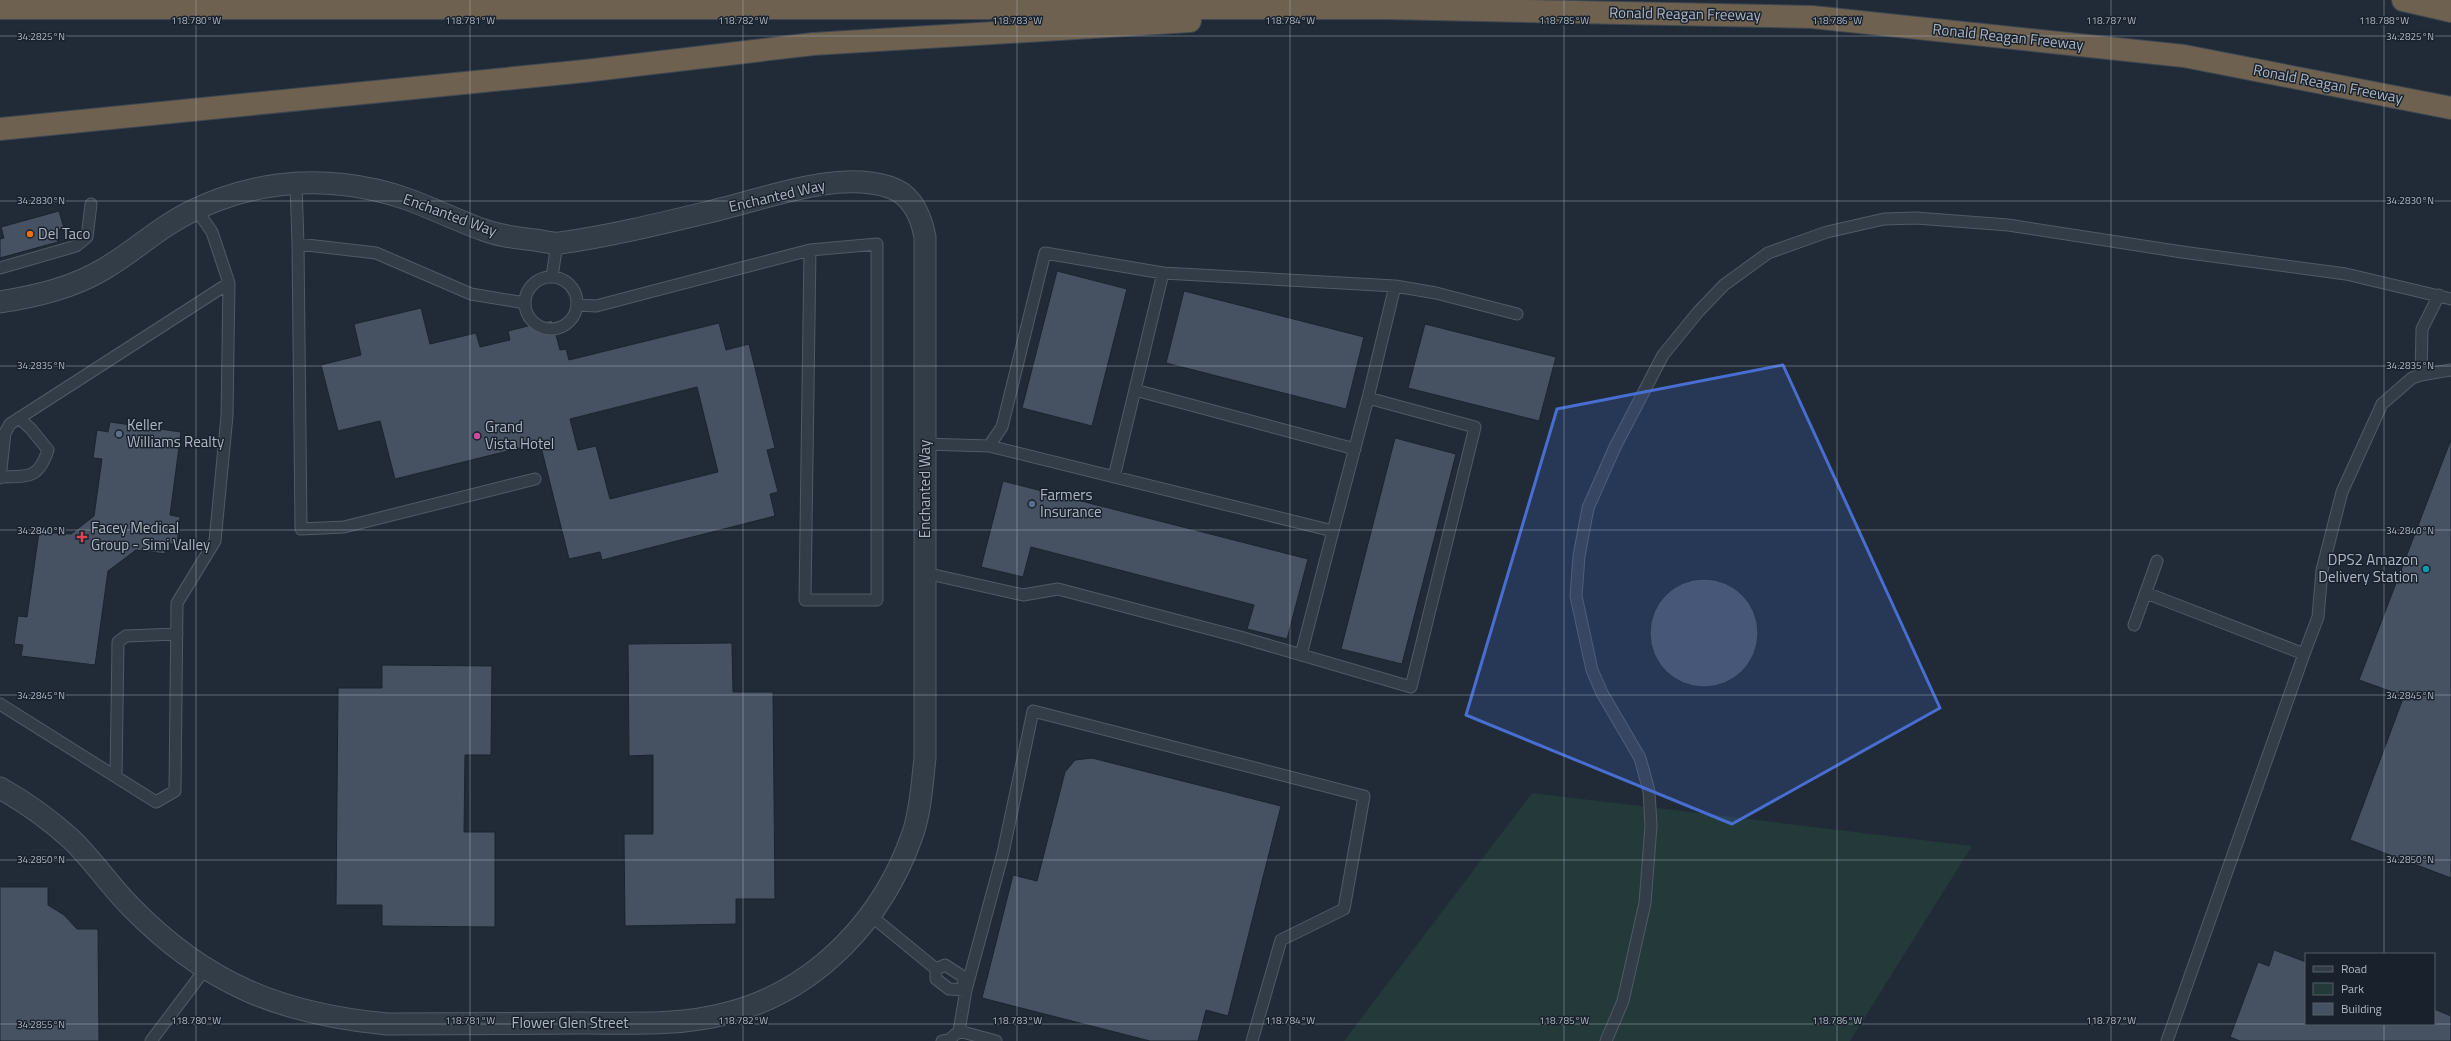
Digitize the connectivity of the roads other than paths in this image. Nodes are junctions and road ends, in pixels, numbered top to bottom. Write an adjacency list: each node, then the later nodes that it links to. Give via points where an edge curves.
1 (2403, 0): 5 (highway)
2 (0, 8): 3 (highway, Ronald Reagan Freeway)
3 (64, 8): 4 (highway, Ronald Reagan Freeway); 6 (highway)
4 (1385, 8): 7 (highway, Ronald Reagan Freeway, via 1812,17 2184,56); 8 (highway, via 968,37 813,44 584,71)
5 (2451, 11)
6 (0, 14)
7 (2451, 108)
8 (0, 129)
9 (296, 184): 11 (street, Enchanted Way, via 280,184 240,193); 12 (street, Enchanted Way, via 323,182 366,188 406,199 484,230); 13 (lane)
10 (91, 204): 15 (lane, via 86,237 76,246)
11 (196, 209): 18 (lane, via 212,232); 22 (street, Enchanted Way, via 168,225 105,269 40,296)
12 (557, 243): 17 (lane); 31 (street, Enchanted Way, via 712,211 818,185 867,182 892,187 915,207 922,221 925,237)
13 (298, 244): 23 (lane, via 376,253 471,294); 36 (lane, via 301,529 344,527)
14 (810, 250): 14 (lane, via 805,600 877,600 877,244); 24 (lane, via 596,306)
15 (0, 268)
16 (1163, 273): 19 (lane); 28 (lane); 32 (lane, via 1045,253 1002,427)
17 (552, 277): 23 (lane, via 544,278 530,288); 24 (lane, via 568,282 574,289)
18 (229, 283): 30 (lane); 42 (lane, via 227,416 215,541 177,603)
19 (1395, 286): 25 (lane, via 1436,293); 29 (lane)
20 (2439, 295): 21 (lane); 27 (lane, via 2422,329); 58 (lane, via 2346,274 2008,225 1916,218 1884,219 1820,234 1768,253 1724,284 1663,355 1615,447 1588,508 1579,556 1576,596 1592,670 1602,693 1640,758 1649,791 1651,826 1645,903 1623,1001)
21 (2451, 298)
22 (0, 302)
23 (525, 303): 24 (lane, via 531,320 546,330 555,330 571,321)
24 (578, 305)
25 (1516, 314)
26 (2451, 370): 27 (lane)
27 (2422, 375): 43 (lane, via 2412,378 2382,404 2342,492 2322,570 2318,617)
28 (1135, 390): 33 (lane); 35 (lane)
29 (1368, 398): 33 (lane); 44 (lane, via 1475,426 1411,688)
30 (19, 418): 34 (lane, via 10,424 5,433); 34 (lane, via 48,450 43,466 31,476)
31 (925, 444): 32 (lane); 39 (street, Enchanted Way)
32 (989, 446): 35 (lane)
33 (1355, 449): 37 (lane)
34 (0, 477)
35 (1114, 477): 37 (lane)
36 (535, 479)
37 (1333, 531): 44 (lane)
38 (2157, 561): 40 (lane)
39 (925, 573): 44 (lane, via 1023,594 1058,589); 48 (street, Enchanted Way, via 925,758 921,796 913,831 900,867 883,898)
40 (2146, 593): 41 (lane); 43 (lane)
41 (2134, 624)
42 (177, 634): 46 (lane, via 126,636 118,642); 46 (lane, via 175,791 156,802)
43 (2304, 654): 59 (lane)
44 (1301, 655)
45 (0, 704): 46 (lane)
46 (116, 777)
47 (0, 788): 50 (street, Flower Glen Street, via 17,797 71,839 130,907 157,933)
48 (870, 915): 49 (street, Enchanted Way); 51 (lane)
49 (823, 964): 50 (street, Flower Glen Street, via 776,995 728,1013 675,1023 387,1024 344,1020 304,1012 265,999)
50 (206, 968): 54 (lane)
51 (936, 969): 52 (lane, via 936,979 949,989); 52 (lane, via 945,965 962,976)
52 (966, 990): 53 (lane); 57 (lane, via 1003,853 1033,710 1364,796 1344,908 1281,940)
53 (959, 1031): 55 (lane, via 950,1039); 56 (lane)
54 (151, 1041)
55 (942, 1041)
56 (996, 1041)
57 (1252, 1041)
58 (1606, 1041)
59 (2167, 1041)

